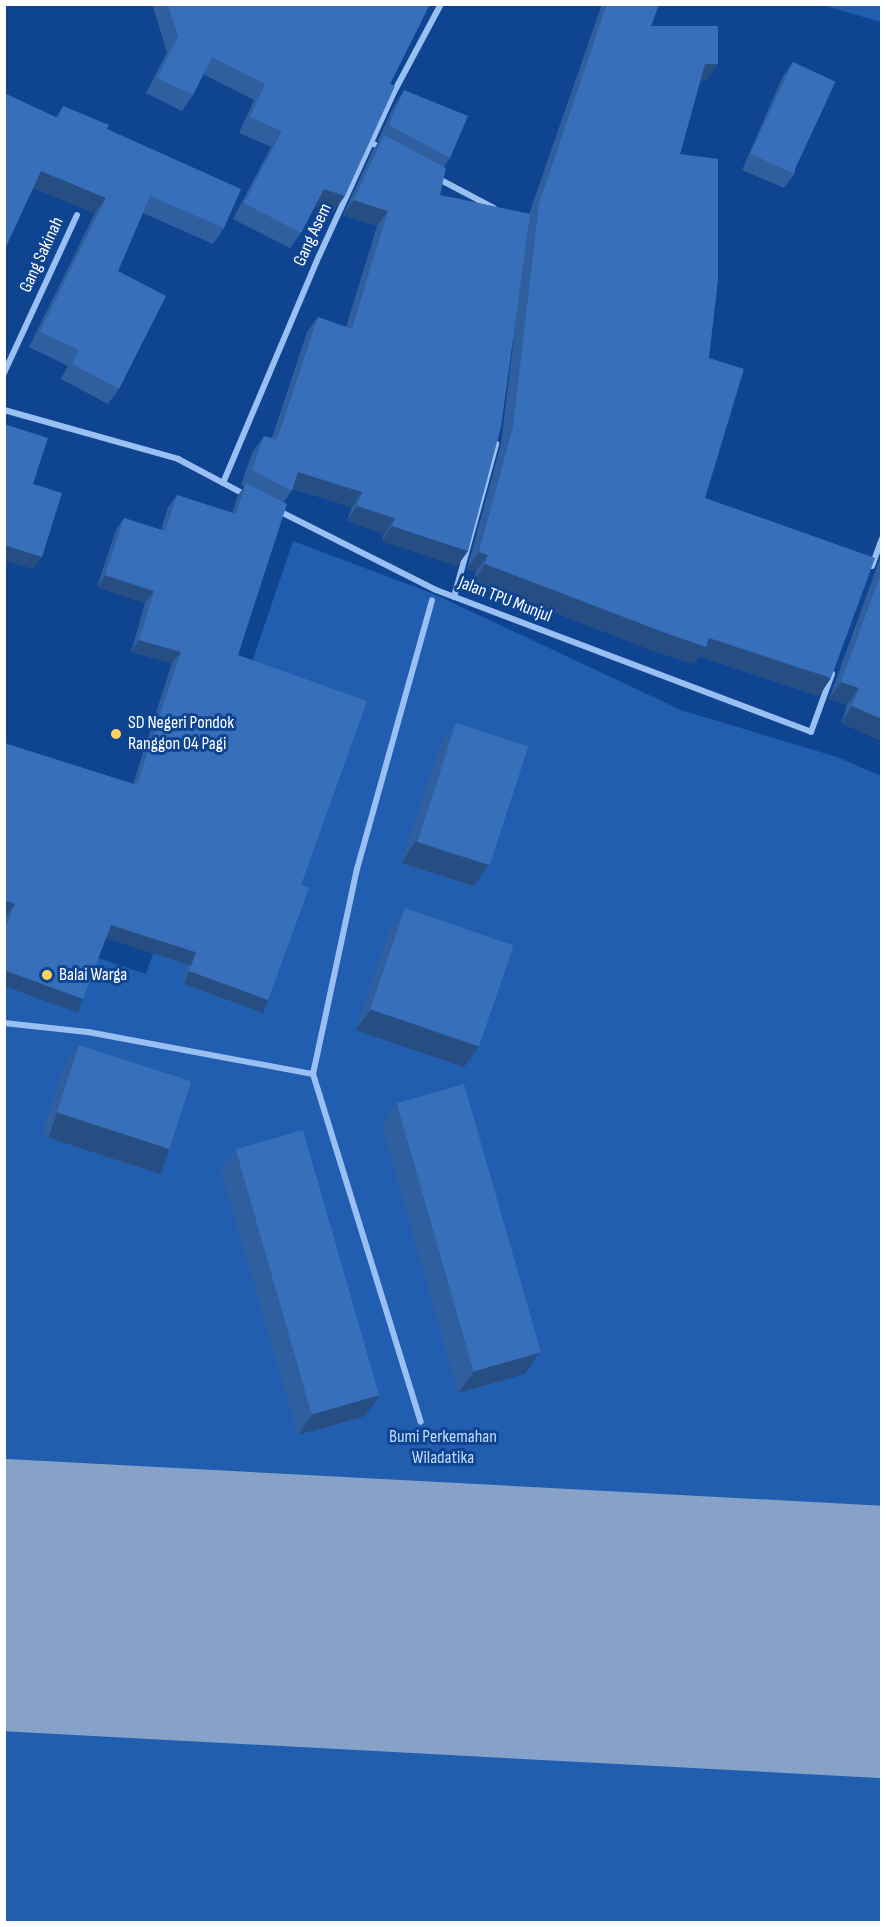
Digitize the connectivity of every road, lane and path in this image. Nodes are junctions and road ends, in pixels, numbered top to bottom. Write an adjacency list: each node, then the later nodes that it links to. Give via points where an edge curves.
1 (441, 4): 2 (street, Gang Asem)
2 (372, 144): 3 (street); 10 (street, Gang Asem)
3 (392, 154)
4 (432, 175): 5 (street)
5 (502, 212)
6 (77, 215): 7 (street, Gang Sakinah)
7 (4, 373)
8 (4, 410): 10 (street, via 178,459)
9 (498, 431): 15 (street)
10 (222, 483): 11 (street)
11 (255, 499)
12 (265, 504): 15 (street, Jalan TPU Munjul)
13 (882, 539): 14 (street)
14 (870, 571)
15 (454, 597): 17 (street, Jalan TPU Munjul, via 811,732)
16 (432, 600): 19 (street, via 357,869)
17 (835, 668)
18 (4, 1023): 19 (street, via 88,1032)
19 (313, 1074): 20 (street)
20 (421, 1422)

